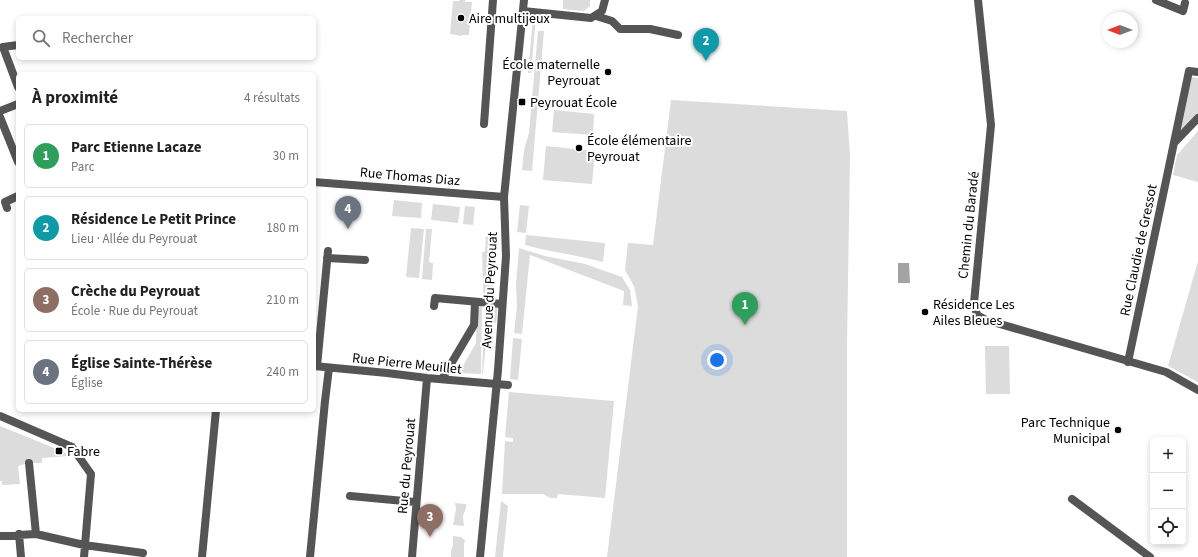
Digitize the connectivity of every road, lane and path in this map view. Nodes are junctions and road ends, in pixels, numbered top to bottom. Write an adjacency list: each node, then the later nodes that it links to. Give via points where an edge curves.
1 (493, 0): 18 (street)
2 (524, 0): 7 (street, Avenue du Peyrouat)
3 (605, 0): 8 (street, via 602,10)
4 (978, 0): 29 (street, Chemin du Baradé, via 991,125 974,303 977,315 986,320)
5 (1156, 0): 6 (street, via 1183,10)
6 (1185, 2)
7 (523, 11): 8 (street, via 591,18); 23 (street, Avenue du Peyrouat)
8 (596, 16): 9 (street, via 612,21 620,29 650,29)
9 (678, 35)
10 (16, 45): 11 (street)
11 (2, 46): 13 (street)
12 (1198, 72): 19 (street, Rue Claudie de Gressot, via 1189,71)
13 (16, 82)
14 (16, 105): 15 (street)
15 (0, 111)
16 (0, 117): 20 (street)
17 (1198, 118): 19 (street)
18 (484, 124)
19 (1174, 143): 29 (street, Rue Claudie de Gressot)
20 (16, 157)
21 (316, 182): 23 (street, Rue Thomas Diaz)
22 (16, 197): 24 (street, via 5,202)
23 (504, 197): 27 (street, Avenue du Peyrouat, via 506,256)
24 (7, 208)
25 (365, 260): 30 (street, via 327,254)
26 (475, 302): 27 (street); 28 (street, via 435,298); 33 (street, via 474,325)
27 (502, 304): 34 (street, Avenue du Peyrouat)
28 (434, 306)
29 (1128, 362): 36 (street, Chemin du Baradé, via 1166,372)
30 (316, 366): 31 (street, Rue Pierre Meuillet)
31 (330, 368): 32 (street, Rue Pierre Meuillet); 51 (street)
32 (427, 378): 33 (street, Rue Pierre Meuillet); 42 (street, Rue du Peyrouat)
33 (442, 379): 34 (street, Rue Pierre Meuillet)
34 (497, 384): 35 (street, Rue Pierre Meuillet); 53 (street, Avenue du Peyrouat)
35 (508, 385)
36 (1198, 390)
37 (216, 412): 50 (street)
38 (0, 416): 46 (street, via 72,447 90,474)
39 (29, 463): 44 (street)
40 (350, 496): 42 (street)
41 (1072, 499): 54 (street)
42 (415, 502): 52 (street, Rue du Peyrouat)
43 (19, 534): 44 (street); 45 (street); 48 (street)
44 (36, 534): 46 (street)
45 (0, 536)
46 (84, 545): 47 (street); 49 (street)
47 (144, 553)
48 (21, 557)
49 (84, 557)
50 (202, 557)
51 (310, 557)
52 (412, 557)
53 (480, 557)
54 (1150, 557)

